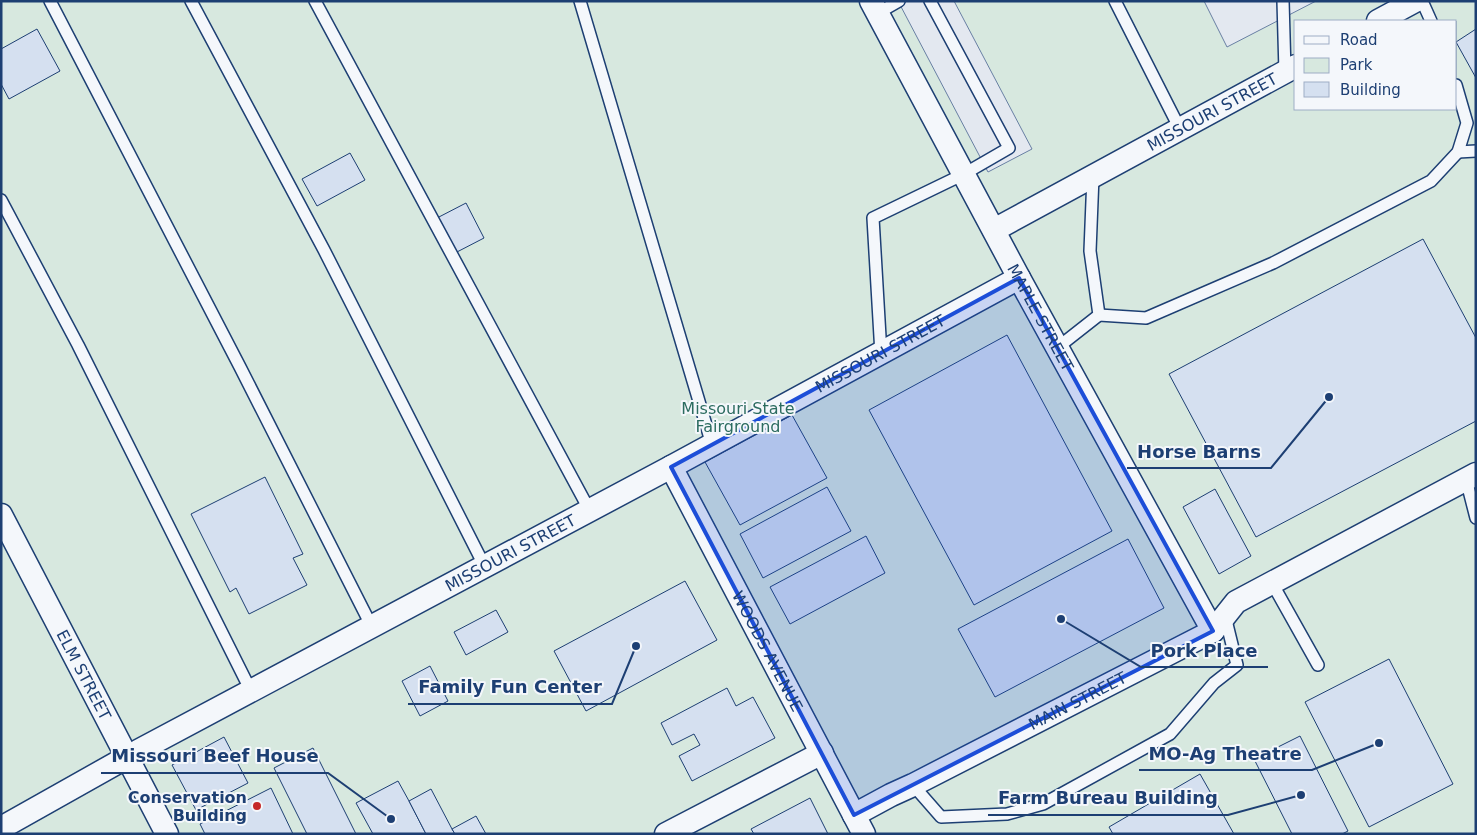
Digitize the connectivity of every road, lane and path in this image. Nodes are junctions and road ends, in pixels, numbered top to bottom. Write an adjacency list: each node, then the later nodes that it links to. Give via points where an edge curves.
1 (50, 1): 36 (lane)
2 (191, 1): 33 (lane, via 324,250)
3 (316, 1): 30 (lane)
4 (580, 1): 27 (lane)
5 (899, 1): 11 (lane)
6 (930, 1): 19 (lane, via 1008,148)
7 (1115, 1): 16 (lane)
8 (1283, 1): 14 (lane)
9 (1415, 1): 12 (street)
10 (1422, 1): 13 (lane)
11 (874, 7): 19 (street, MAPLE STREET)
12 (1380, 20)
13 (1431, 20)
14 (1290, 69): 16 (street, MISSOURI STREET)
15 (1457, 88): 18 (lane, via 1467,123)
16 (1180, 129): 20 (street, MISSOURI STREET)
17 (1476, 151): 18 (lane)
18 (1458, 152): 24 (lane, via 1432,181 1273,263 1146,318)
19 (964, 174): 22 (street, MAPLE STREET); 26 (lane, via 873,218)
20 (1093, 176): 22 (street, MISSOURI STREET); 24 (lane, via 1090,251)
21 (1, 200): 38 (lane, via 78,345)
22 (994, 230): 23 (street, MAPLE STREET)
23 (1019, 278): 25 (street, MAPLE STREET); 26 (street, MISSOURI STREET)
24 (1099, 314): 25 (lane)
25 (1057, 348): 35 (street, MAPLE STREET)
26 (881, 354): 27 (street, MISSOURI STREET)
27 (712, 445): 28 (street, MISSOURI STREET)
28 (672, 467): 30 (street, MISSOURI STREET); 39 (street, WOODS AVENUE)
29 (1471, 476): 32 (lane); 34 (street, MAIN STREET)
30 (590, 511): 33 (street, MISSOURI STREET)
31 (1, 515): 40 (street, ELM STREET)
32 (1476, 518)
33 (485, 567): 36 (street, MISSOURI STREET)
34 (1272, 582): 35 (street, MAIN STREET, via 1236,602); 37 (lane)
35 (1219, 624): 41 (street, MAIN STREET); 41 (lane, via 1237,665 1214,684 1170,734 1043,804 1007,814 941,817)
36 (372, 626): 38 (street, MISSOURI STREET)
37 (1318, 665)
38 (251, 691): 40 (street, MISSOURI STREET)
39 (822, 753): 42 (street, WOODS AVENUE); 45 (street)
40 (127, 757): 43 (street, MISSOURI STREET); 44 (street, ELM STREET)
41 (913, 785): 42 (street, MAIN STREET, via 891,795)
42 (859, 824)
43 (1, 828)
44 (167, 834)
45 (666, 834)

